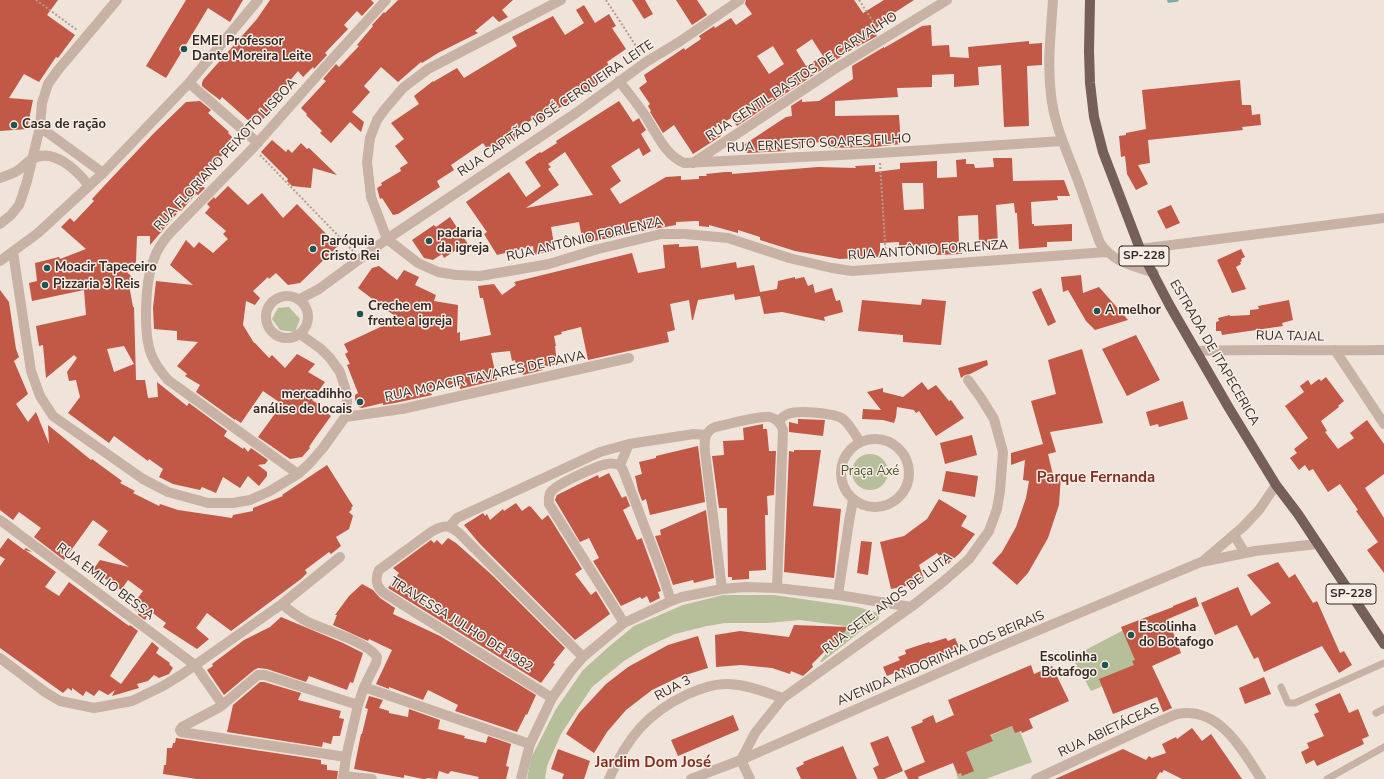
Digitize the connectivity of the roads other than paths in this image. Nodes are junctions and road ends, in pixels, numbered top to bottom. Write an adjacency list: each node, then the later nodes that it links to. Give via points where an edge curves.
1 (117, 0): 11 (street, via 48,84 42,103)
2 (258, 0): 10 (street)
3 (386, 0): 13 (street, RUA FLORIANO PEIXOTO LISBOA)
4 (561, 0): 21 (street, via 428,69 403,88 384,109 370,138 367,162 371,198)
5 (740, 0): 9 (street, RUA CAPITÃO JOSÉ CERQUEIRA LEITE)
6 (947, 0): 15 (street, RUA GENTIL BASTOS DE CARVALHO, via 833,70)
7 (1053, 0): 12 (street, via 1049,51 1051,95)
8 (1090, 0): 22 (main road, ESTRADA DE ITAPECERICA / SP-228, via 1090,83 1094,118 1102,152)
9 (619, 81): 15 (street, RUA ERNESTO SOARES FILHO, via 642,111 668,153 684,164); 21 (street, RUA CAPITÃO JOSÉ CERQUEIRA LEITE, via 576,113)
10 (189, 83): 13 (street); 16 (street)
11 (40, 127): 14 (street); 16 (street)
12 (1062, 141): 15 (street, RUA ERNESTO SOARES FILHO); 24 (street, via 1100,243)
13 (255, 146): 41 (street, RUA FLORIANO PEIXOTO LISBOA, via 170,233 159,248 150,269 147,340 157,366 168,380)
14 (32, 159): 17 (street, via 18,171); 18 (street, via 41,156 57,159 76,171); 20 (street, via 28,181 19,205)
15 (691, 164)
16 (103, 173): 18 (street)
17 (0, 178)
18 (89, 186): 23 (street, via 38,233)
19 (1384, 218): 22 (street)
20 (0, 224)
21 (387, 239): 24 (street, RUA ANTÔNIO FORLENZA, via 418,264 438,272 480,276 549,264 661,234 728,238 789,258 852,271); 27 (street, RUA CAPITÃO JOSÉ CERQUEIRA LEITE)
22 (1140, 249): 26 (main road, ESTRADA DE ITAPECERICA / SP-228)
23 (13, 252): 25 (street); 41 (street, via 30,371 40,396 53,416 143,479 168,492 208,502 233,503 250,500)
24 (1106, 252): 26 (street, via 1119,260)
25 (0, 261)
26 (1154, 273): 31 (main road, ESTRADA DE ITAPECERICA / SP-228)
27 (300, 299): 28 (street, via 308,310 309,317 305,329); 28 (street, via 286,295 279,297 268,306 266,313 268,328 279,337 294,338)
28 (300, 334): 34 (street, via 321,349 340,372 346,391)
29 (1335, 350): 30 (street, RUA TAJAL); 31 (street, RUA TAJAL); 36 (street)
30 (1384, 350)
31 (1196, 351): 42 (main road, ESTRADA DE ITAPECERICA / SP-228)
32 (629, 358): 34 (street, RUA MOACIR TAVARES DE PAIVA, via 402,408)
33 (968, 380): 56 (street, RUA SETE ANOS DE LUTA, via 994,419 1003,452 997,509 989,531 969,559)
34 (345, 417): 41 (street, via 323,448)
35 (779, 422): 37 (street, via 765,417 715,427); 38 (street, via 787,414 792,413 836,416 842,419); 51 (street, via 783,430 783,439)
36 (1384, 424)
37 (706, 435): 39 (street, via 694,434); 52 (street, via 705,452)
38 (860, 442): 43 (street, via 850,448 840,469 845,491); 43 (street, via 871,438 892,443 904,455 909,471 903,492 885,506 863,505)
39 (629, 444): 40 (street); 45 (street, via 600,452 534,482 457,518)
40 (620, 465): 54 (street, via 627,477); 57 (street, via 608,464 598,467 562,484 551,492 549,504)
41 (298, 474)
42 (1276, 485): 46 (street, AVENIDA ANDORINHA DOS BEIRAIS, via 1258,510); 47 (main road, ESTRADA DE ITAPECERICA / SP-228)
43 (853, 500): 53 (street)
44 (0, 520): 62 (street, RUA EMILIO BESSA)
45 (449, 527): 59 (street, via 460,533); 65 (street, TRAVESSA JULHO DE 1982, via 440,526 382,566 378,574 378,587)
46 (1234, 535): 48 (street); 50 (street, AVENIDA ANDORINHA DOS BEIRAIS)
47 (1317, 544): 48 (street, AVENIDA ANDORINHA DOS BEIRAIS); 58 (main road, SP-228)
48 (1245, 553): 50 (street, AVENIDA ANDORINHA DOS BEIRAIS)
49 (340, 557): 55 (street)
50 (1201, 562): 74 (street, AVENIDA ANDORINHA DOS BEIRAIS, via 977,656)
51 (777, 588): 52 (street); 53 (street)
52 (722, 589): 54 (street)
53 (838, 595): 56 (street)
54 (671, 601): 57 (street)
55 (282, 604): 62 (street); 63 (street, via 308,622 360,644 375,654 376,663)
56 (911, 607): 66 (street, RUA SETE ANOS DE LUTA)
57 (624, 623): 59 (street)
58 (1384, 644)
59 (583, 657): 65 (street)
60 (0, 658): 62 (street, via 60,701 94,708 132,701)
61 (1384, 663): 64 (lane, via 1295,703 1288,703)
62 (195, 665): 67 (street, RUA EMILIO BESSA)
63 (364, 687): 68 (street); 71 (street)
64 (1281, 687)
65 (552, 698): 71 (street)
66 (783, 698): 74 (street, RUA SETE ANOS DE LUTA, via 755,733); 78 (street, RUA 3, via 747,686 728,684 697,690 675,700 650,717 636,732 619,756)
67 (222, 704): 68 (street, via 255,676 265,675); 73 (street, via 180,730)
68 (358, 705): 73 (street)
69 (1384, 709): 70 (lane)
70 (1376, 712)
71 (530, 744): 77 (street)
72 (1384, 747): 83 (lane)
73 (346, 757): 75 (street)
74 (741, 760): 79 (street, AVENIDA ANDORINHA DOS BEIRAIS); 80 (street)
75 (343, 777): 76 (street)
76 (372, 779)
77 (521, 779)
78 (609, 779)
79 (691, 779)
80 (750, 779)
81 (1036, 779): 82 (street, RUA ABIETÁCEAS, via 1160,721 1177,714 1193,714 1217,722 1229,732)
82 (1261, 779)
83 (1326, 779)

